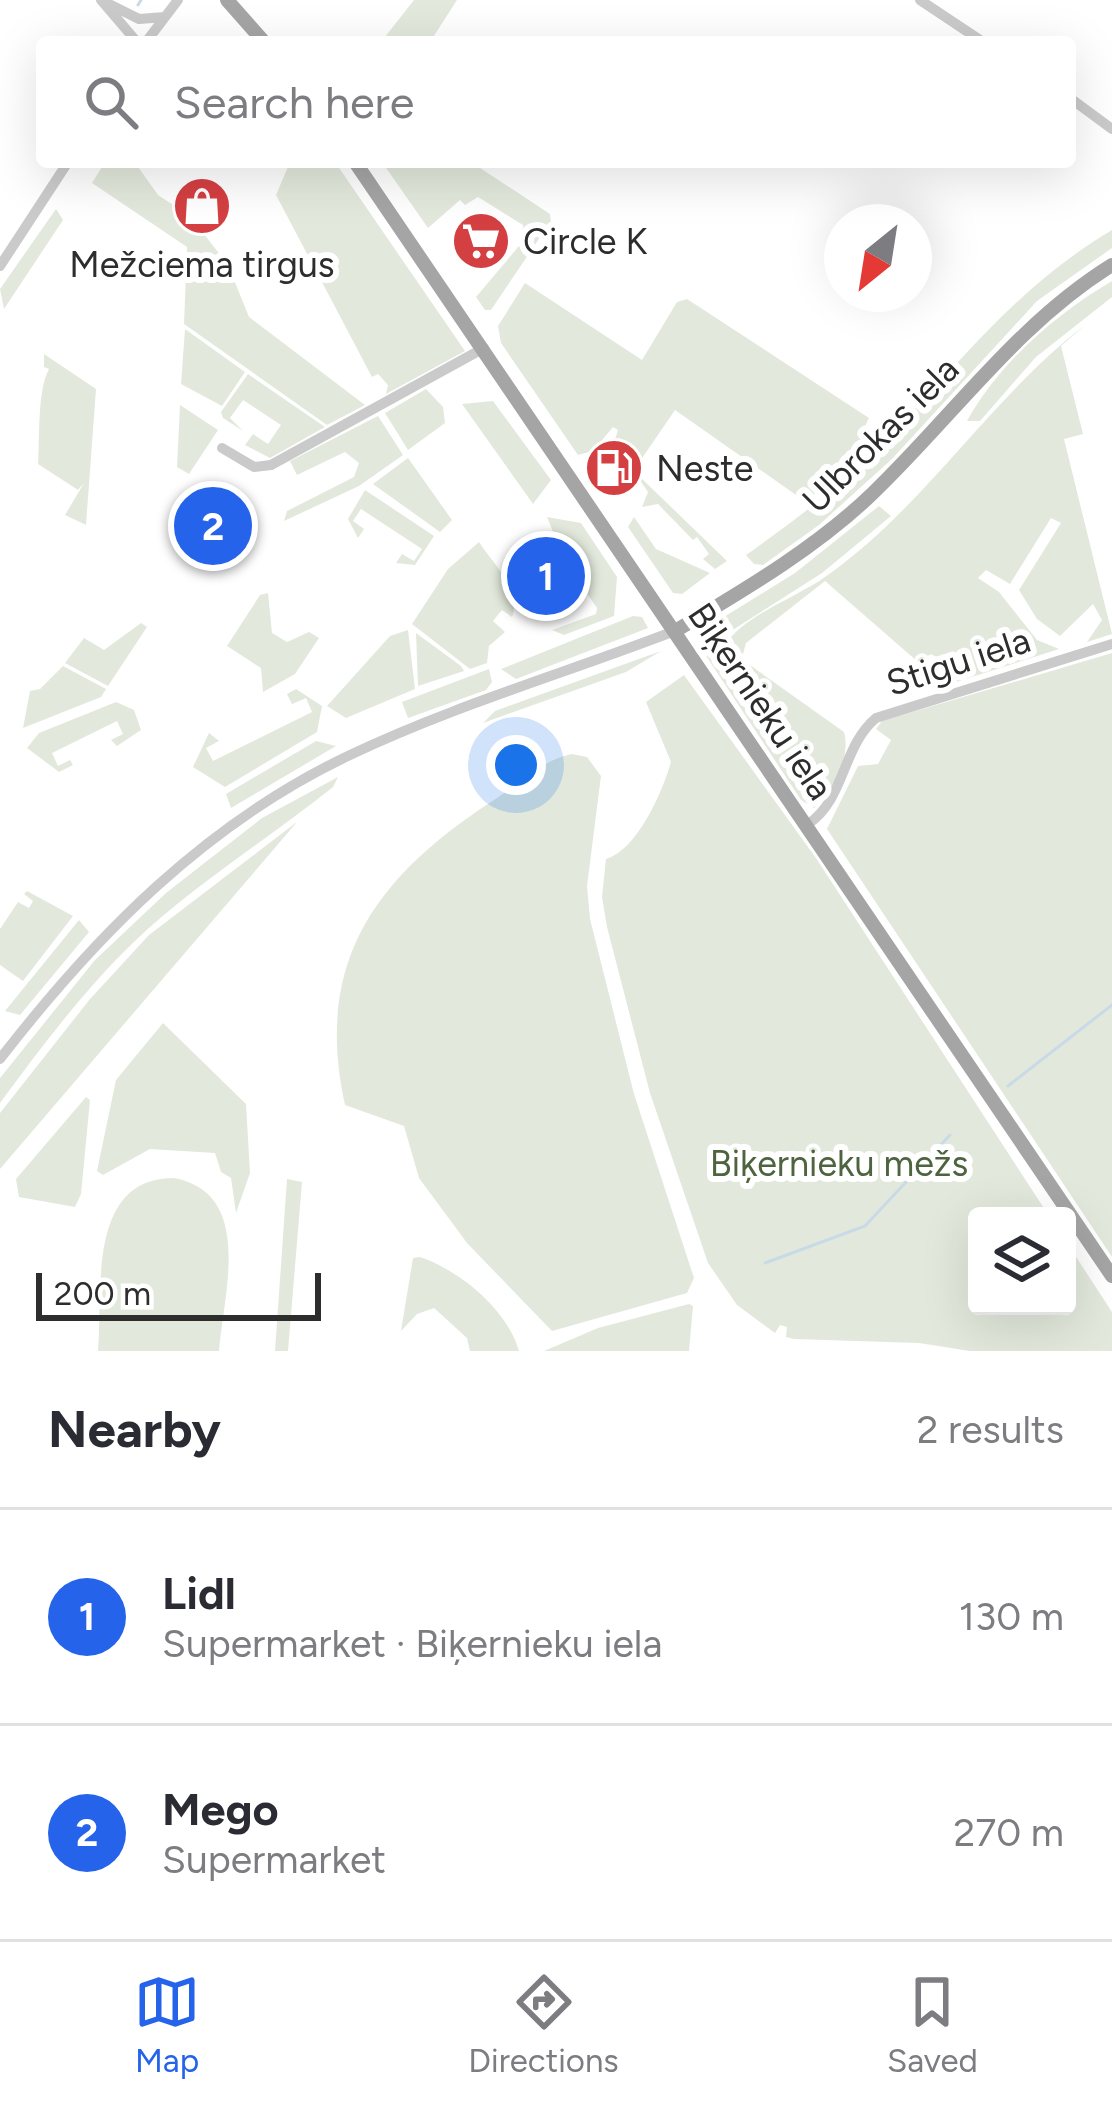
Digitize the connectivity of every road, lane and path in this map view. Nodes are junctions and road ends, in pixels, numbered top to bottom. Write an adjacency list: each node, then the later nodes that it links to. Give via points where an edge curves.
1 (178, 0): 4 (street)
2 (227, 0): 7 (main road)
3 (920, 0): 8 (street)
4 (165, 17): 5 (street, via 139,19 101,0); 6 (street)
5 (132, 36)
6 (151, 36)
7 (259, 36)
8 (974, 36)
9 (1076, 102): 10 (street)
10 (1110, 124)
11 (64, 168): 14 (street)
12 (359, 168): 15 (main road, Biķernieku iela)
13 (1112, 265): 17 (main road, Ulbrokas iela, via 1000,356 871,495)
14 (0, 266)
15 (484, 348): 16 (street, via 272,466 254,467); 17 (main road, Biķernieku iela)
16 (222, 448)
17 (677, 630): 19 (main road, Biķernieku iela); 20 (street, via 410,729 251,813 103,934)
18 (1112, 644): 19 (street, Stigu iela, via 877,718 862,731 830,802)
19 (808, 824): 21 (main road, Biķernieku iela)
20 (0, 1059)
21 (1112, 1276)

